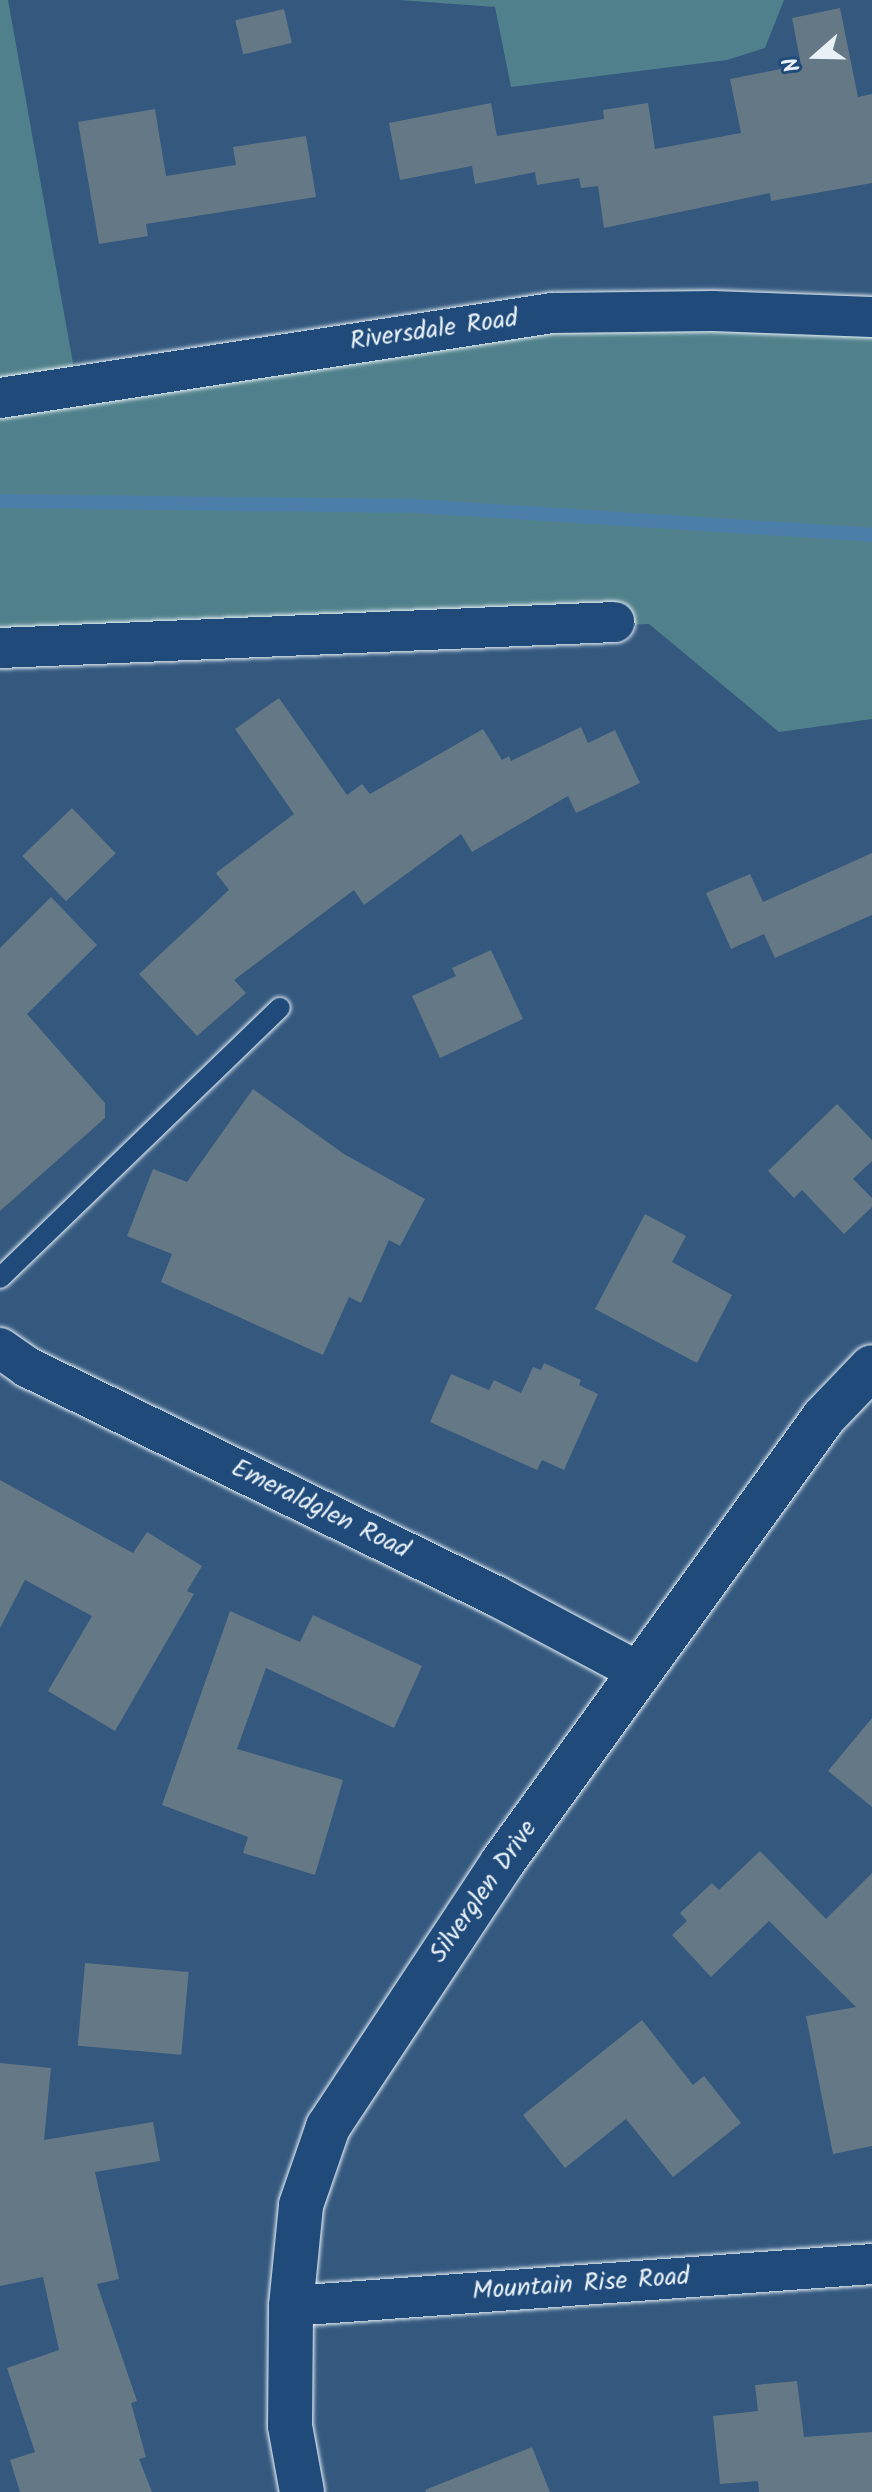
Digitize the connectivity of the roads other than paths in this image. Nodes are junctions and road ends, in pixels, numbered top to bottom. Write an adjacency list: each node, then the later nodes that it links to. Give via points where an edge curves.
1 (872, 317): 2 (street, Riversdale Road, via 713,311 552,313)
2 (0, 398)
3 (614, 622): 4 (street)
4 (0, 648)
5 (280, 1008): 6 (lane)
6 (0, 1278)
7 (0, 1348): 9 (street, Emeraldglen Road, via 27,1367 496,1596)
8 (872, 1367): 9 (street, Silverglen Drive, via 824,1417)
9 (641, 1673): 11 (street, Silverglen Drive, via 502,1863 328,2127 301,2205)
10 (872, 2264): 11 (street, Mountain Rise Road)
11 (291, 2306): 12 (street, Silverglen Drive, via 290,2426)
12 (302, 2492)

